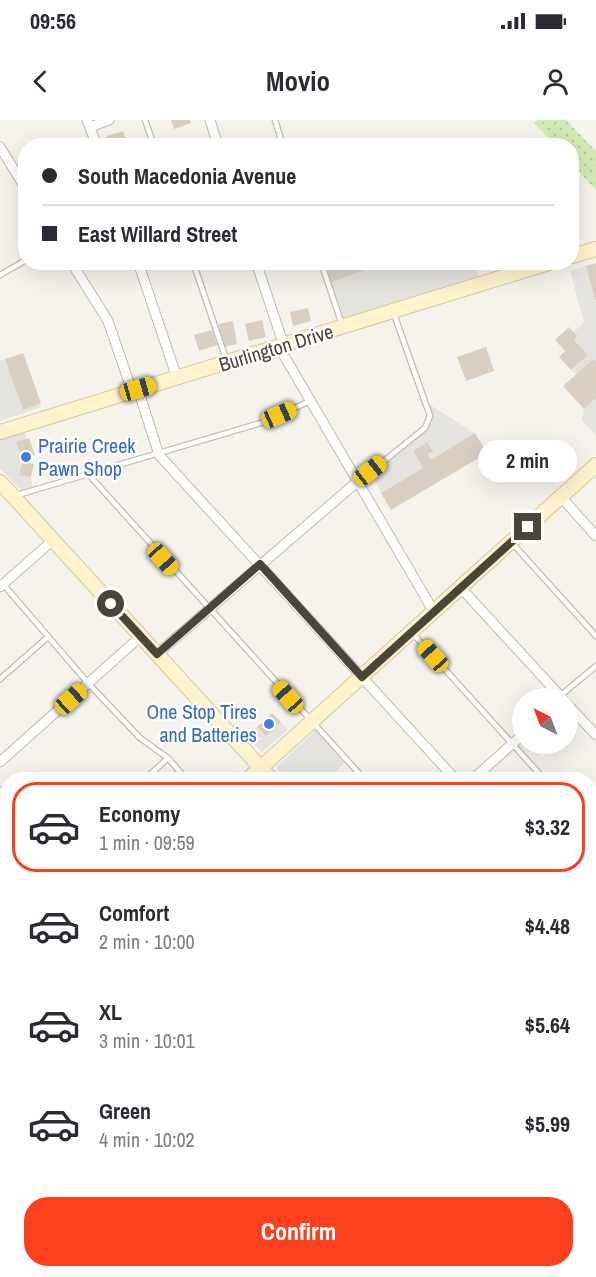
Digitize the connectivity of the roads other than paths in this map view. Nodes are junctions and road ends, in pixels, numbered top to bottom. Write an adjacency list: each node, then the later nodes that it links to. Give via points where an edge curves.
1 (109, 120): 5 (street)
2 (145, 120): 6 (lane)
3 (210, 120): 7 (street)
4 (275, 120): 8 (lane)
5 (88, 124)
6 (151, 138)
7 (216, 138)
8 (281, 138)
9 (0, 147): 10 (street)
10 (18, 176)
11 (596, 249): 12 (street)
12 (579, 254)
13 (18, 264): 20 (lane)
14 (76, 270): 26 (street, via 108,321)
15 (141, 270): 25 (street)
16 (196, 270): 24 (lane)
17 (258, 270): 23 (street)
18 (324, 270): 22 (lane)
19 (527, 270): 21 (street, Burlington Drive)
20 (0, 274)
21 (393, 312): 22 (street, Burlington Drive); 33 (lane, via 430,416 426,428)
22 (343, 327): 23 (street, Burlington Drive)
23 (282, 347): 24 (street, Burlington Drive); 27 (street)
24 (227, 363): 25 (street, Burlington Drive)
25 (177, 378): 26 (street, Burlington Drive)
26 (135, 390): 28 (street, Burlington Drive); 29 (street)
27 (310, 401): 29 (lane, via 264,422); 33 (street)
28 (0, 432)
29 (157, 453): 31 (lane); 39 (street)
30 (596, 465): 35 (street)
31 (88, 474): 34 (lane); 42 (lane)
32 (0, 482): 34 (street)
33 (357, 482): 39 (street); 43 (street)
34 (13, 496): 37 (street)
35 (561, 497): 36 (street); 38 (street)
36 (596, 536)
37 (53, 540): 40 (street); 45 (street)
38 (511, 542): 41 (street); 46 (lane)
39 (260, 564): 42 (street); 50 (street)
40 (2, 586): 47 (lane)
41 (461, 588): 43 (street); 53 (street)
42 (208, 609): 48 (street); 56 (lane)
43 (434, 612): 44 (street)
44 (411, 632): 50 (street); 58 (lane)
45 (141, 636): 48 (street); 52 (street)
46 (596, 636)
47 (48, 637): 51 (lane); 52 (lane)
48 (157, 654): 62 (street)
49 (596, 666): 54 (lane)
50 (362, 677): 56 (street); 68 (street)
51 (0, 679)
52 (88, 683): 60 (lane, via 140,738); 61 (street)
53 (552, 688)
54 (573, 688)
55 (578, 716): 57 (street)
56 (311, 722): 62 (street); 67 (lane)
57 (596, 735)
58 (512, 744): 69 (street)
59 (521, 754): 70 (lane)
60 (168, 758): 63 (lane); 64 (lane)
61 (0, 762)
62 (261, 768): 65 (street); 66 (street)
63 (153, 772)
64 (180, 772)
65 (257, 772)
66 (265, 772)
67 (358, 772)
68 (449, 772)
69 (481, 772)
70 (538, 772)

